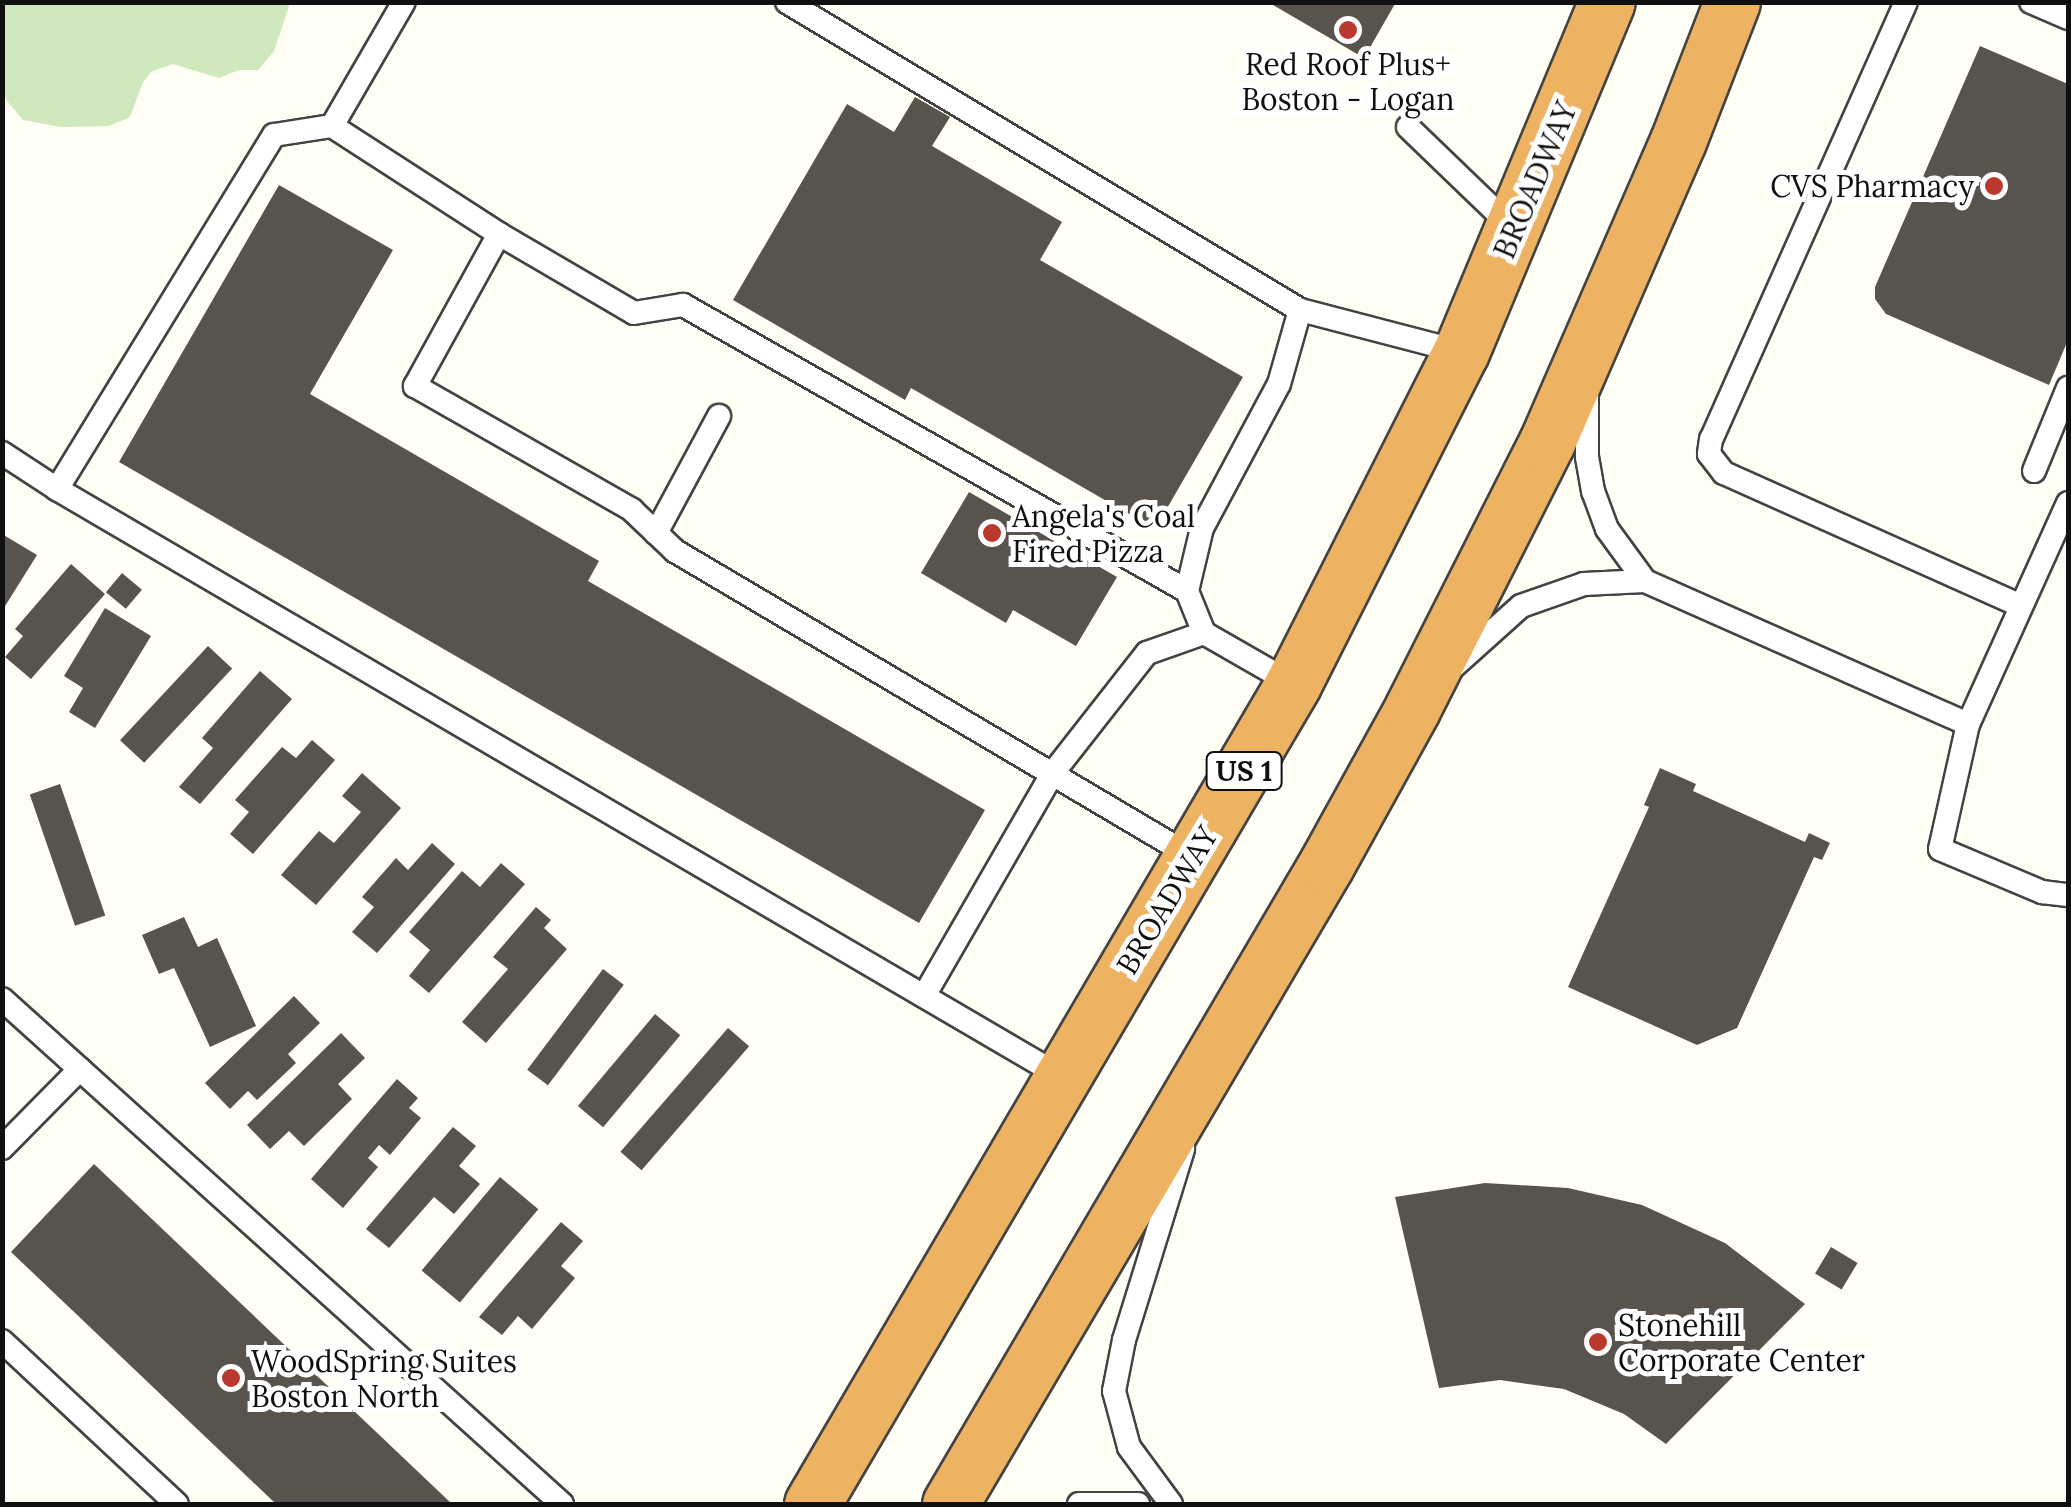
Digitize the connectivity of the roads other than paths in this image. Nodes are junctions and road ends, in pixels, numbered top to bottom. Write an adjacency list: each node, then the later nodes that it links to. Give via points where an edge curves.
1 (404, 2): 8 (lane)
2 (787, 2): 12 (lane)
3 (1607, 2): 10 (highway, BROADWAY / US 1)
4 (1732, 2): 13 (highway)
5 (1906, 2): 24 (lane, via 1710,444 1716,467)
6 (2032, 2): 7 (lane)
7 (2068, 18)
8 (332, 126): 11 (lane); 19 (lane, via 274,136)
9 (1408, 128): 10 (lane)
10 (1515, 230): 14 (highway, BROADWAY / US 1)
11 (499, 234): 21 (lane, via 415,386 632,510); 23 (lane, via 634,312 682,305)
12 (1300, 310): 14 (lane); 23 (lane, via 1279,384 1202,528)
13 (1588, 351): 22 (lane, via 1592,491 1606,528); 27 (highway)
14 (1462, 352): 26 (highway, BROADWAY / US 1)
15 (2068, 388): 18 (lane)
16 (719, 416): 21 (lane)
17 (2, 453): 19 (lane)
18 (2034, 471)
19 (57, 489): 32 (lane)
20 (2068, 503): 24 (lane)
21 (656, 533): 29 (lane, via 675,551)
22 (1644, 581): 27 (lane, via 1584,584 1522,606); 28 (lane)
23 (1187, 591): 25 (lane)
24 (2020, 606): 28 (lane)
25 (1204, 633): 26 (lane); 29 (lane, via 1147,653)
26 (1293, 684): 30 (highway, BROADWAY / US 1)
27 (1412, 709): 34 (highway)
28 (1968, 724): 31 (lane, via 1940,849 2042,892)
29 (1052, 774): 30 (lane); 32 (lane)
30 (1194, 858): 36 (highway, BROADWAY / US 1)
31 (2068, 895)
32 (924, 996): 36 (lane)
33 (2, 999): 35 (lane)
34 (1212, 1055): 42 (highway); 45 (lane, via 1115,1375 1129,1447)
35 (80, 1070): 37 (lane); 40 (lane)
36 (1062, 1077): 41 (highway, BROADWAY / US 1)
37 (2, 1148)
38 (2, 1341): 39 (lane)
39 (177, 1504)
40 (562, 1504)
41 (812, 1504)
42 (950, 1504)
43 (1079, 1504): 44 (lane)
44 (1138, 1504)
45 (1171, 1504)

